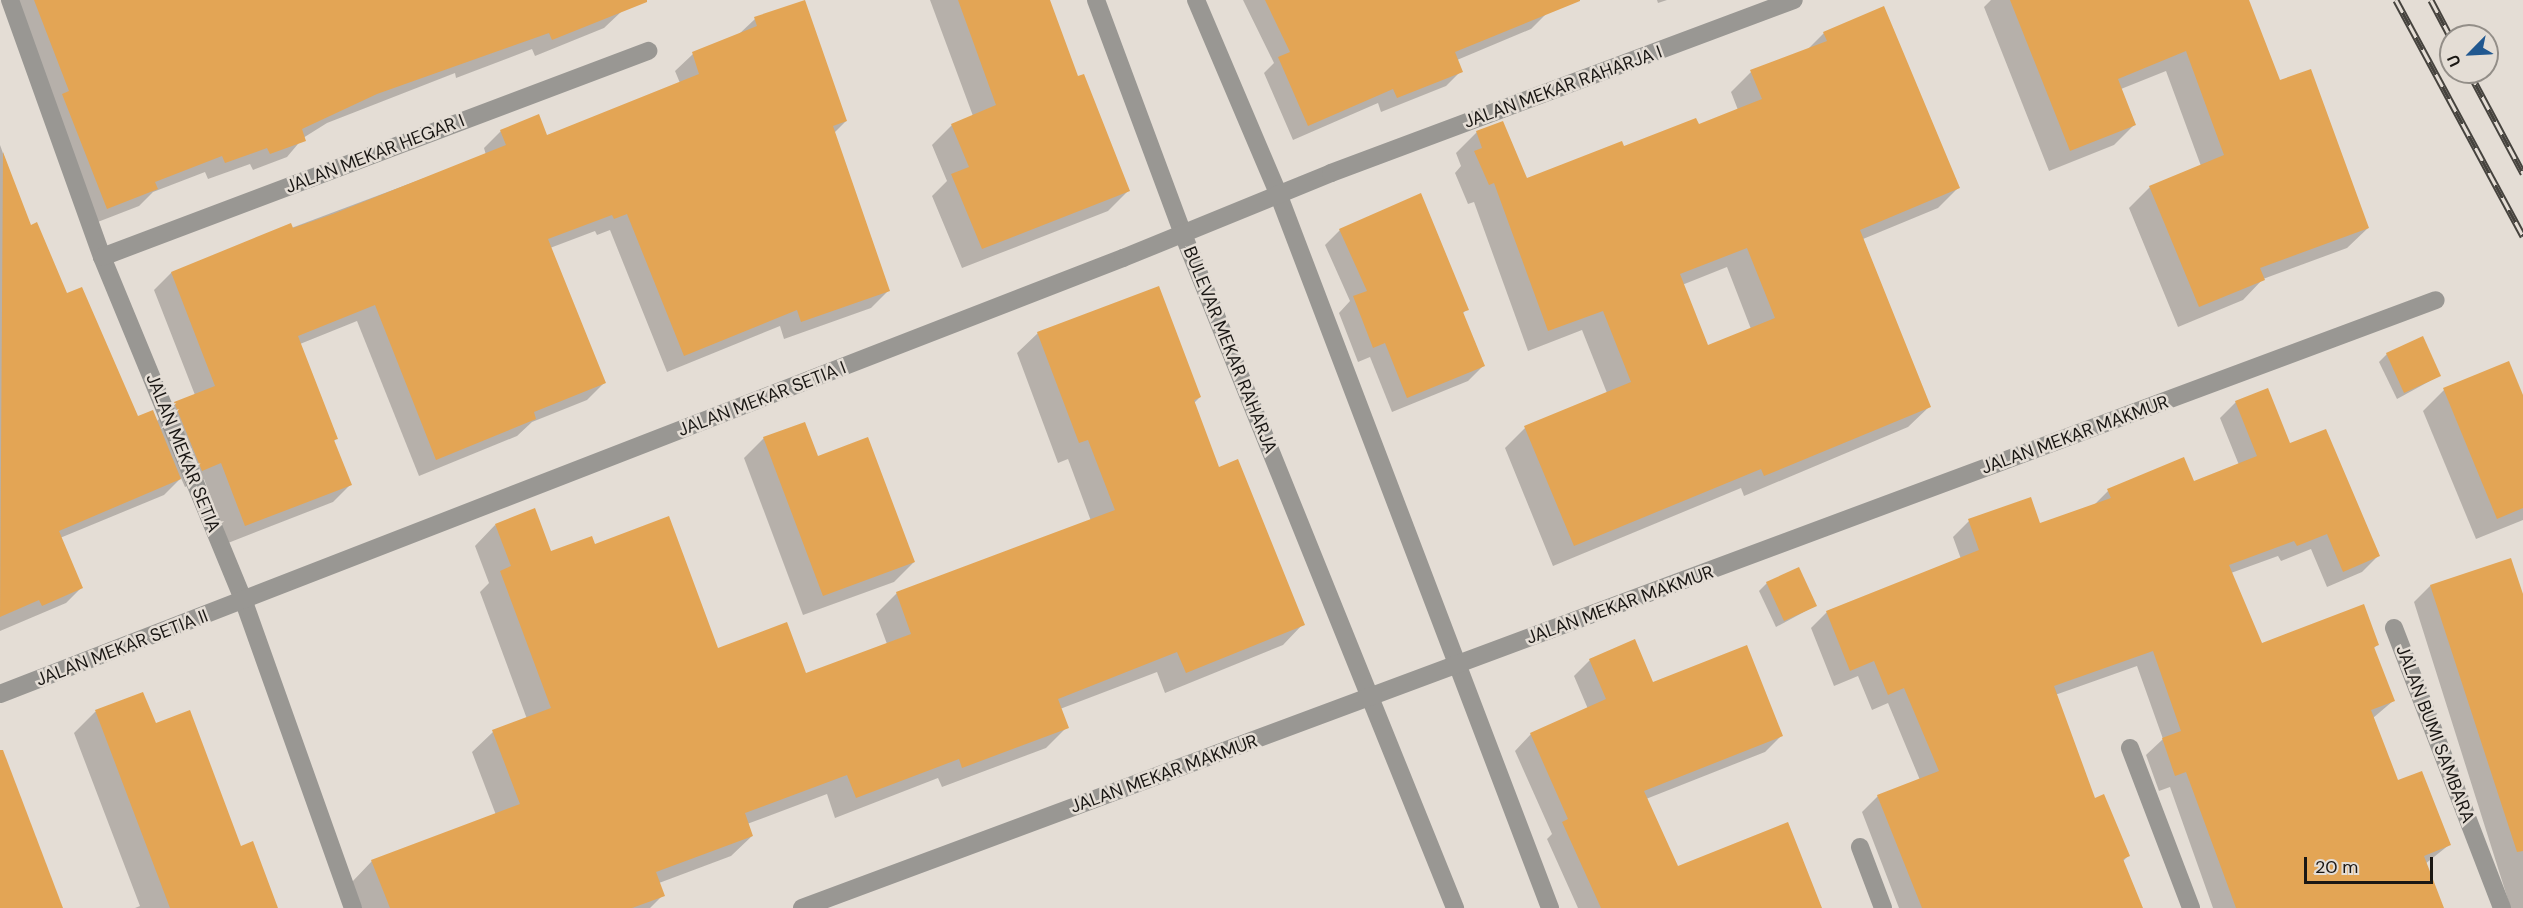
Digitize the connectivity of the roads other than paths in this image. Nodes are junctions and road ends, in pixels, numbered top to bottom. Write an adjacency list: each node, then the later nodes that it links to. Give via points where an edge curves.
1 (10, 0): 8 (street, JALAN MEKAR SETIA)
2 (1096, 0): 7 (street, BULEVAR MEKAR RAHARJA)
3 (1196, 0): 6 (street)
4 (1794, 0): 6 (street, JALAN MEKAR RAHARJA I)
5 (648, 51): 8 (street, JALAN MEKAR HEGAR I)
6 (1279, 196): 7 (street, JALAN MEKAR SETIA I); 12 (street)
7 (1183, 234): 10 (street, JALAN MEKAR SETIA I); 14 (street, BULEVAR MEKAR RAHARJA)
8 (102, 257): 10 (street, JALAN MEKAR SETIA)
9 (2436, 300): 12 (street, JALAN MEKAR MAKMUR)
10 (244, 602): 13 (street, JALAN MEKAR SETIA II); 17 (street, JALAN MEKAR SETIA)
11 (2394, 628): 23 (street, JALAN BUMI SAMBARA)
12 (1456, 666): 14 (street, JALAN MEKAR MAKMUR); 20 (street)
13 (0, 694)
14 (1372, 697): 18 (street, JALAN MEKAR MAKMUR); 19 (street, BULEVAR MEKAR RAHARJA)
15 (2130, 748): 22 (street)
16 (1860, 847): 21 (street)
17 (353, 908)
18 (802, 908)
19 (1455, 908)
20 (1550, 908)
21 (1883, 908)
22 (2191, 908)
23 (2502, 908)

